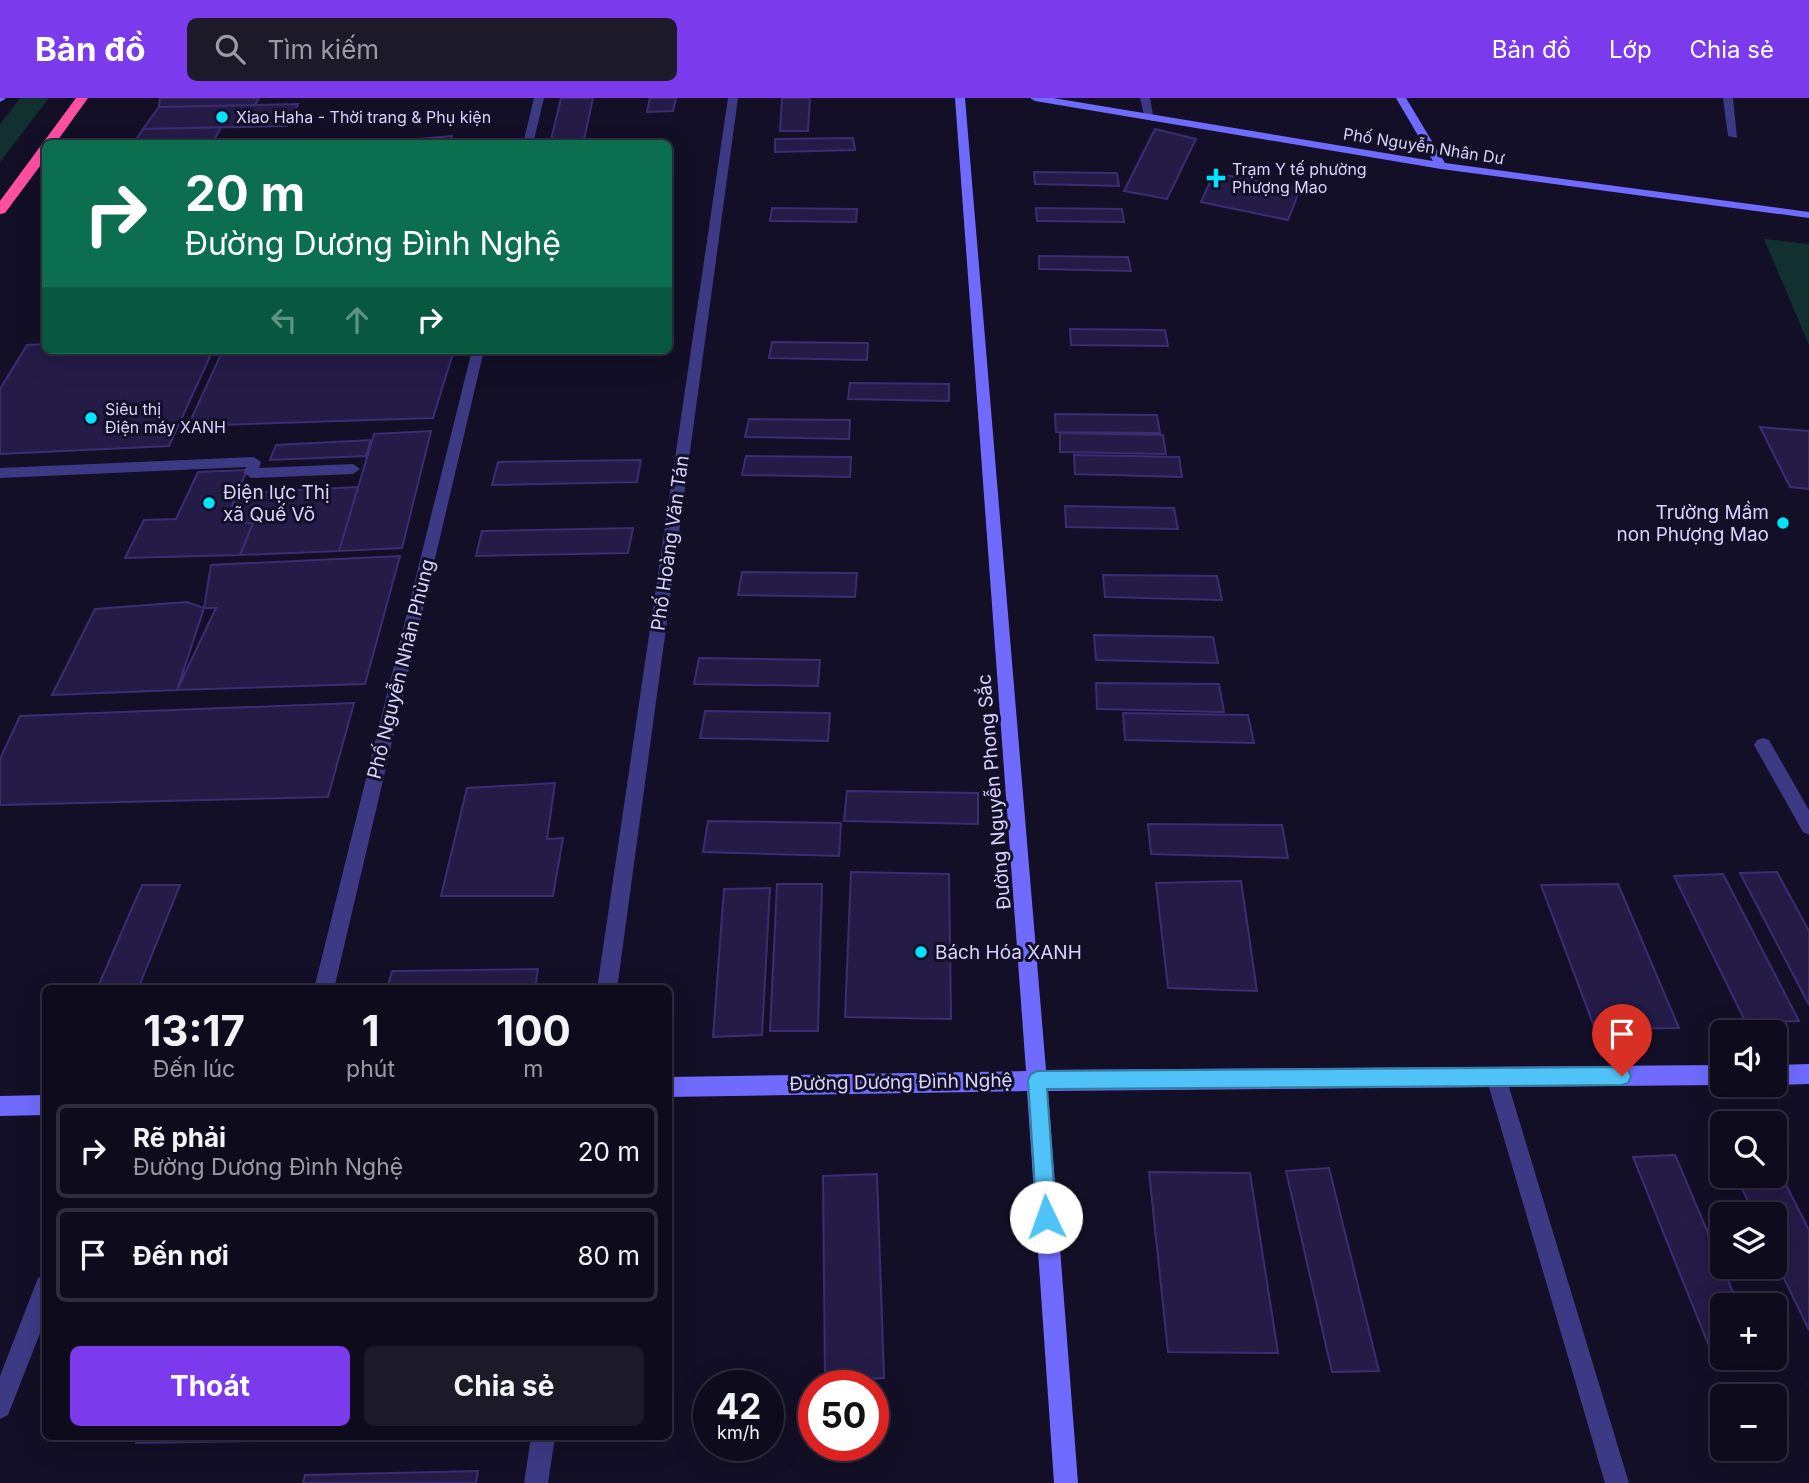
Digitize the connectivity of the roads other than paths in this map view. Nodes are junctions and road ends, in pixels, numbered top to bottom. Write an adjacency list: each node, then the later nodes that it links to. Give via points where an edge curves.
1 (82, 98): 11 (highway)
2 (540, 98): 12 (street)
3 (733, 98): 23 (street, Phố Hoàng Văn Tán)
4 (960, 98): 28 (main road, Đường Nguyễn Phong Sắc)
5 (1035, 98): 9 (main road, Phố Nguyễn Nhân Dư)
6 (1145, 98): 9 (street)
7 (1401, 98): 14 (main road)
8 (1728, 98): 10 (street)
9 (1150, 119): 14 (main road, Phố Nguyễn Nhân Dư)
10 (1733, 136)
11 (51, 140)
12 (529, 140)
13 (42, 153): 15 (highway)
14 (1441, 166): 16 (main road, Phố Nguyễn Nhân Dư)
15 (0, 210)
16 (1809, 215)
17 (477, 354): 22 (street, Phố Nguyễn Nhân Phùng)
18 (353, 468): 19 (street, via 251,472 254,462)
19 (0, 473)
20 (1763, 744): 21 (street)
21 (1809, 827)
22 (325, 985)
23 (608, 985)
24 (1809, 1074): 26 (main road)
25 (1710, 1075): 27 (main road, Đường Dương Đình Nghệ)
26 (1787, 1075)
27 (1496, 1077): 28 (main road, Đường Dương Đình Nghệ); 37 (street)
28 (1037, 1080): 29 (main road, Đường Dương Đình Nghệ); 36 (main road, Đường Nguyễn Phong Sắc)
29 (672, 1087)
30 (42, 1105): 31 (main road)
31 (0, 1106)
32 (42, 1297): 33 (street)
33 (0, 1407)
34 (543, 1440): 35 (street)
35 (536, 1483)
36 (1066, 1483)
37 (1617, 1483)

